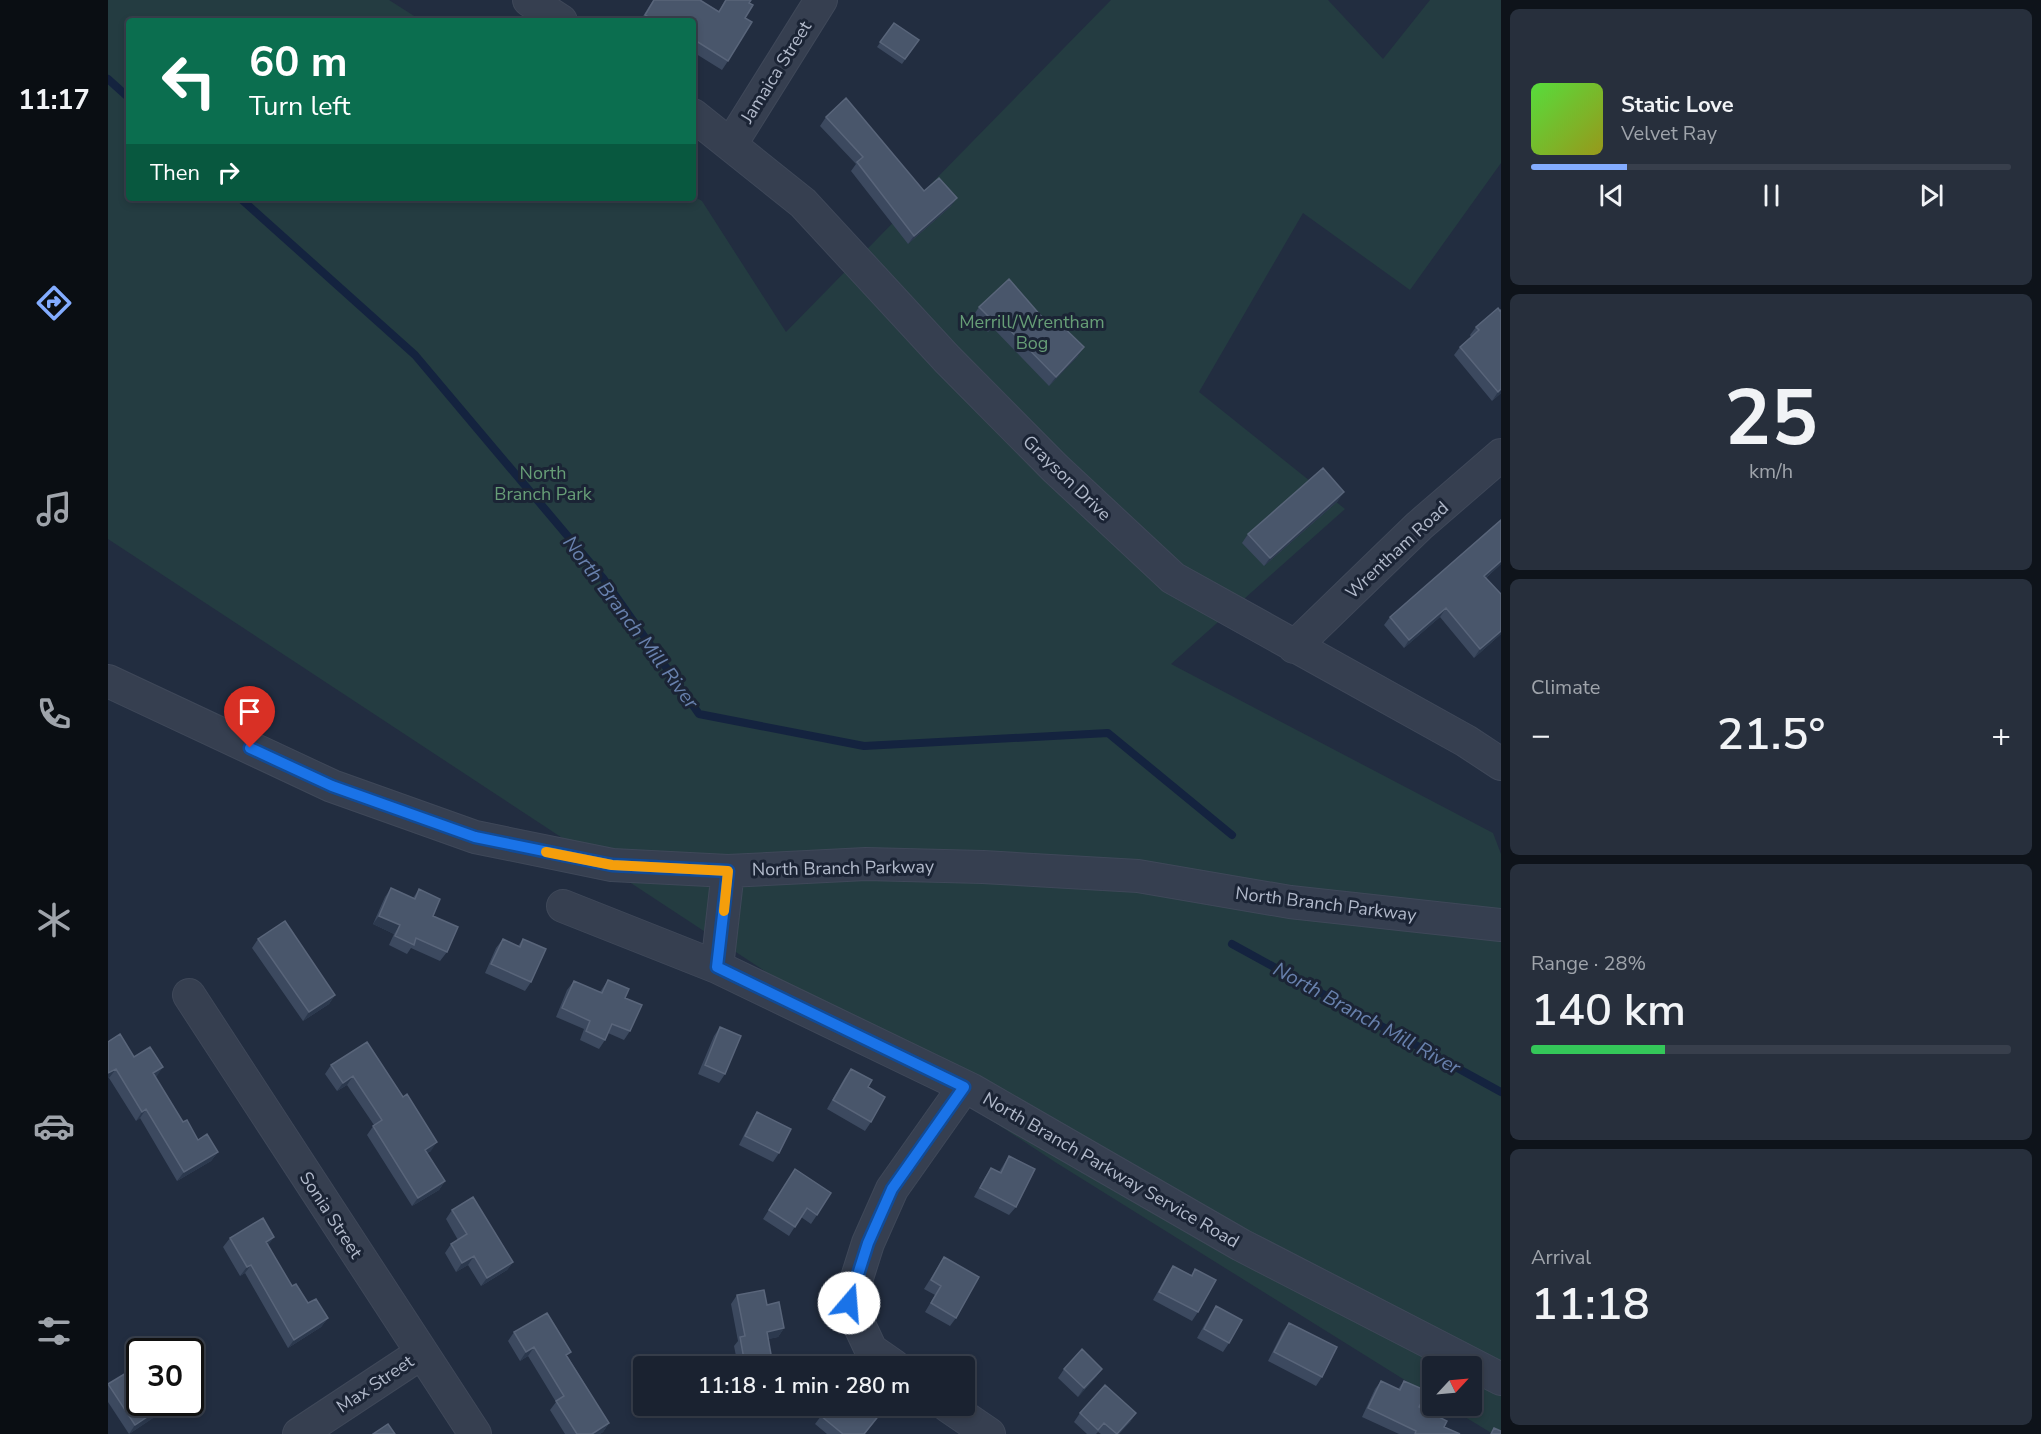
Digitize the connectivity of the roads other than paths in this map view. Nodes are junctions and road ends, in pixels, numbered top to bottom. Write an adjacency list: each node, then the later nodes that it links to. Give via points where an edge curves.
1 (529, 0): 3 (street)
2 (821, 0): 5 (street, Jamaica Street)
3 (556, 18)
4 (696, 117): 5 (street, Grayson Drive)
5 (731, 144): 7 (street, Grayson Drive, via 803,203 947,359 1055,468 1173,578)
6 (1501, 455): 7 (street, Wrentham Road, via 1419,526)
7 (1294, 647): 9 (street, Grayson Drive)
8 (108, 681): 10 (street, North Branch Parkway, via 332,786 475,837 612,865)
9 (1501, 764)
10 (728, 871): 12 (street, North Branch Parkway, via 866,864 1138,876 1290,902); 13 (street)
11 (563, 906): 13 (street, North Branch Parkway Service Road)
12 (1501, 925)
13 (717, 967): 15 (street, North Branch Parkway Service Road)
14 (189, 995): 16 (street, Sonia Street)
15 (964, 1087): 17 (street, via 892,1189 868,1243 849,1303 871,1350); 18 (street, North Branch Parkway Service Road, via 1241,1245)
16 (420, 1354): 20 (street, Max Street); 21 (street, Sonia Street)
17 (880, 1356)
18 (1501, 1379)
19 (963, 1416): 22 (street)
20 (299, 1434)
21 (475, 1434)
22 (989, 1434)

